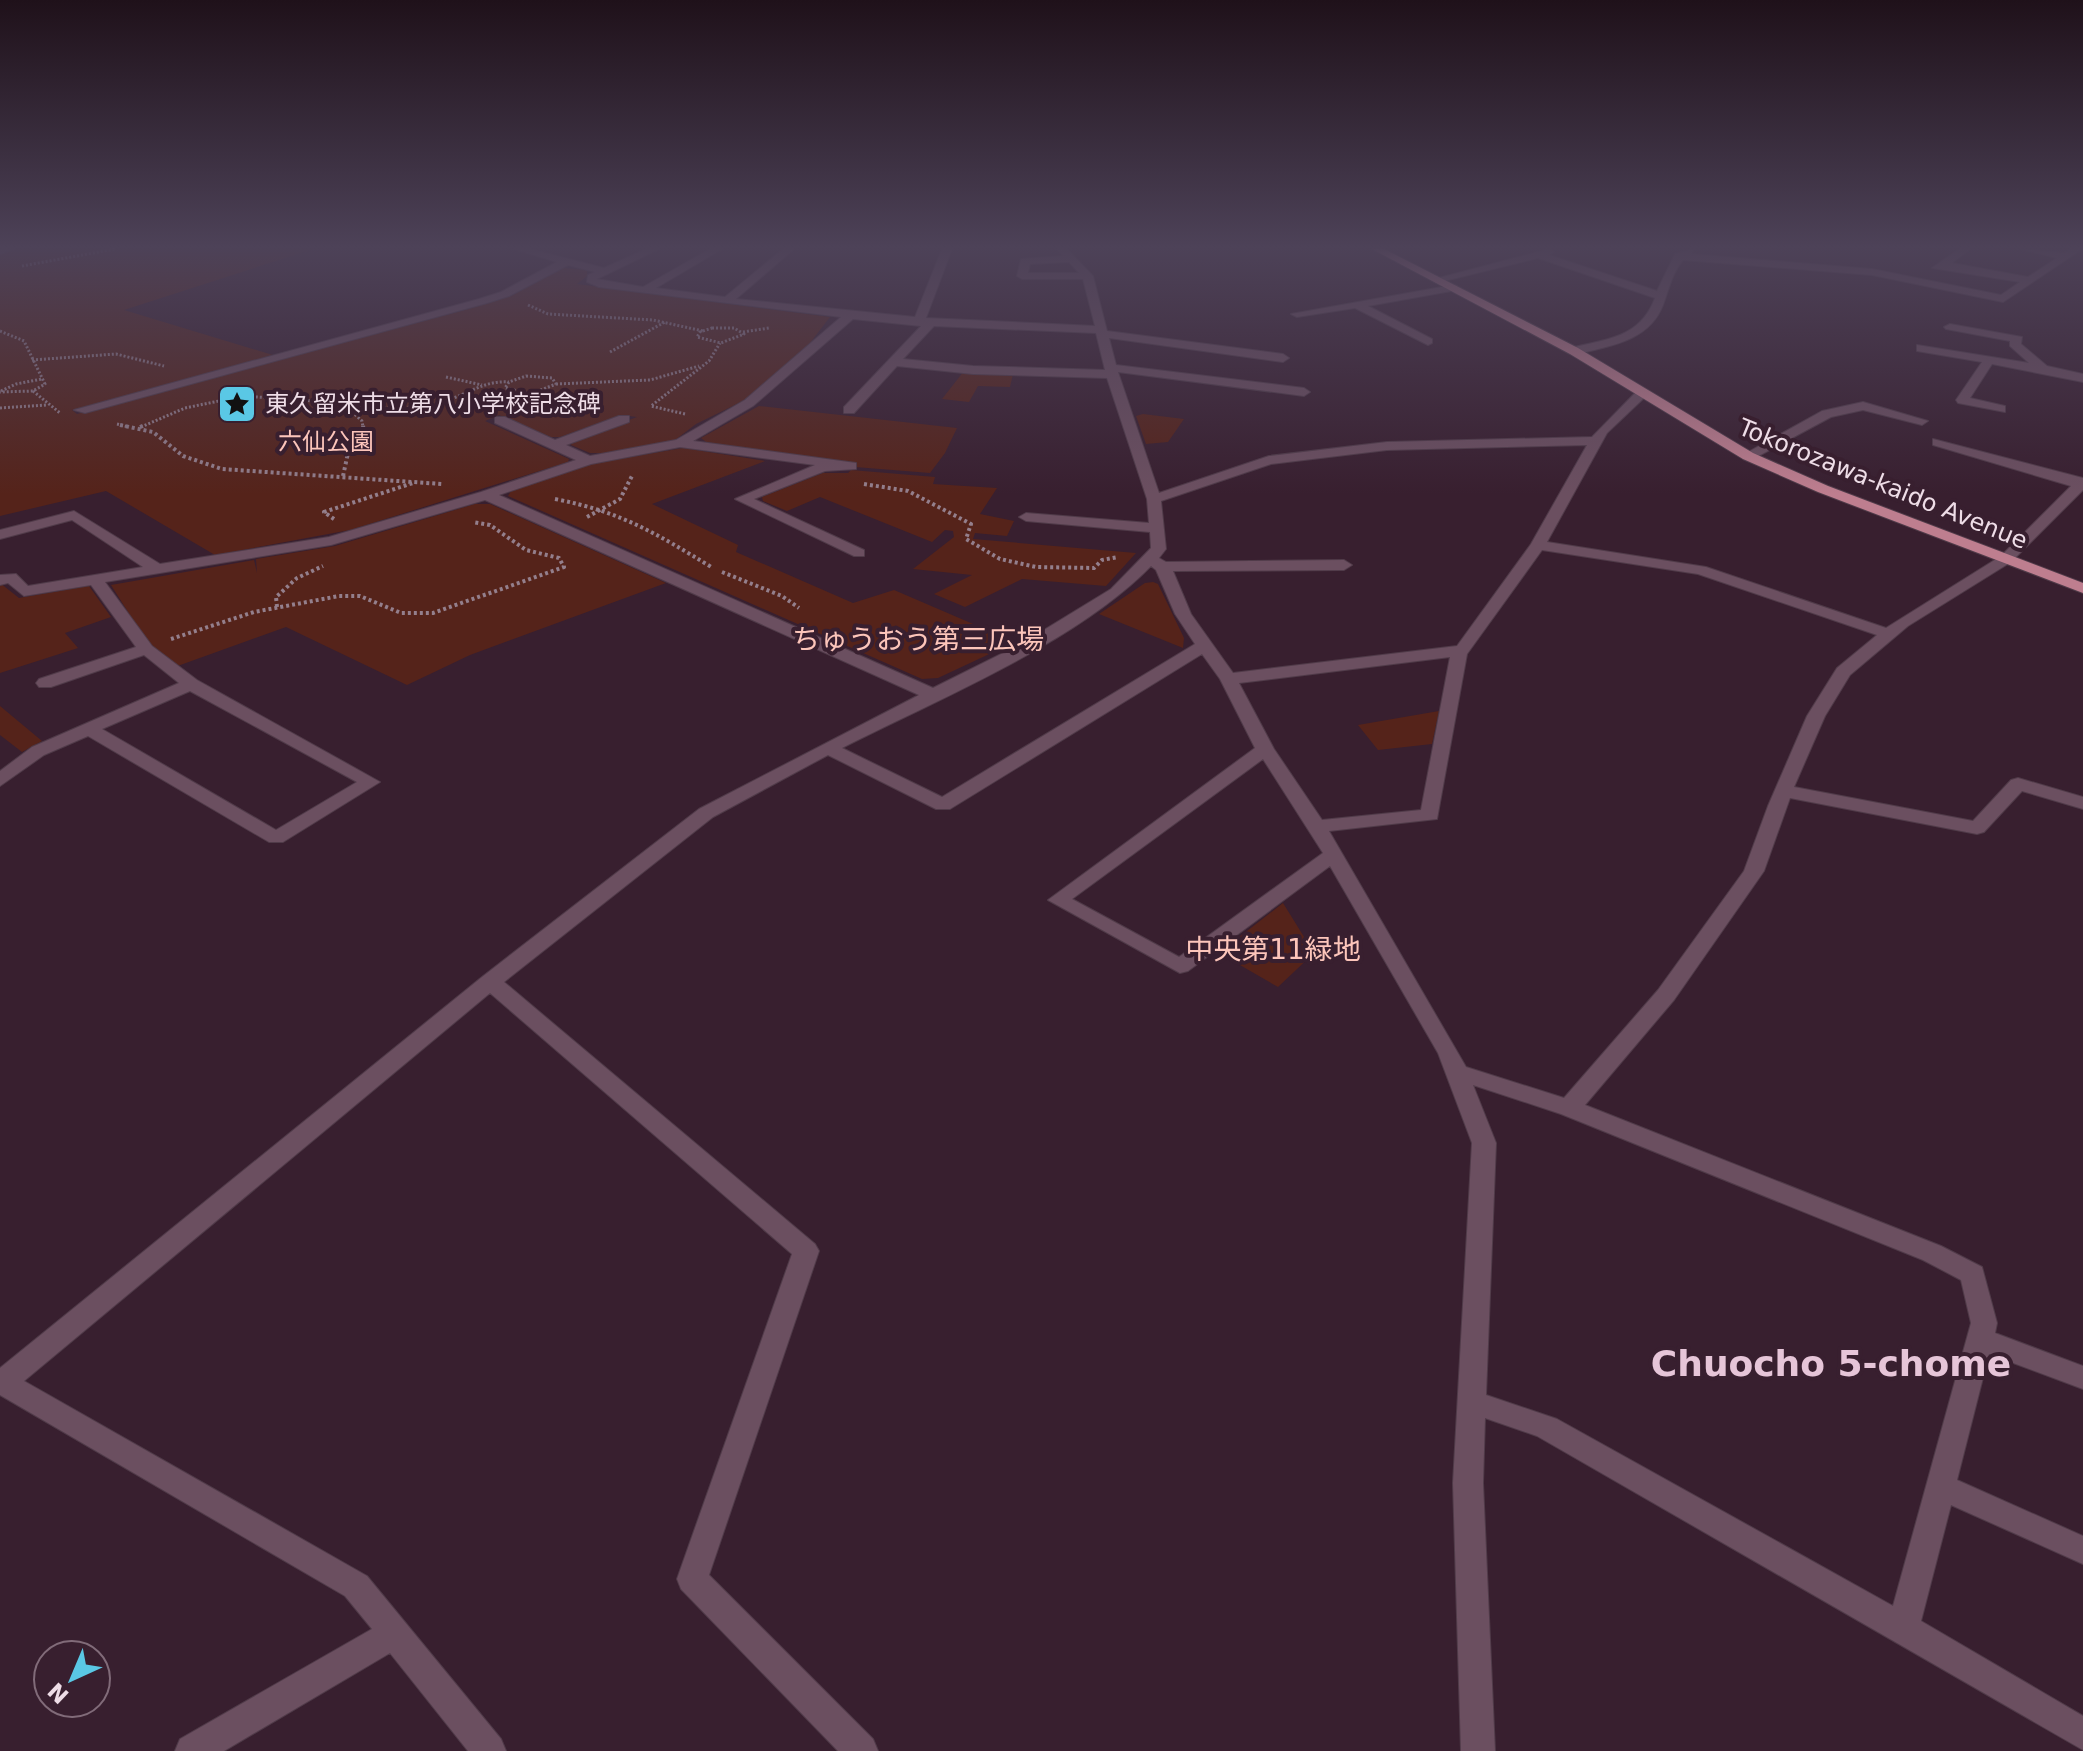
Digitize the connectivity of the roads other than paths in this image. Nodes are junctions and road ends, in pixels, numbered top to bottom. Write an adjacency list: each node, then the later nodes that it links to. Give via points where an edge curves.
1 (372, 331): 25 (street)
2 (832, 331): 31 (street, via 749,403)
3 (919, 331): 17 (street)
4 (1073, 331): 9 (street)
5 (1408, 331): 11 (street)
6 (1535, 331): 13 (main road, Tokorozawa-kaido Avenue)
7 (1640, 331): 13 (street)
8 (1971, 331): 18 (street, via 2018,339 2014,344)
9 (1102, 332): 14 (street); 19 (street)
10 (1258, 341): 14 (street)
11 (1428, 341)
12 (1921, 348): 16 (street)
13 (1574, 351): 22 (main road, Tokorozawa-kaido Avenue)
14 (1246, 353): 15 (street)
15 (1283, 358)
16 (1989, 360): 18 (street); 23 (street, via 1962,400)
17 (897, 362): 19 (street, via 973,370); 24 (street)
18 (2043, 369): 20 (street)
19 (1112, 371): 21 (street, via 1256,381); 39 (street)
20 (2083, 378)
21 (1304, 392)
22 (1642, 393): 29 (street); 34 (main road, Tokorozawa-kaido Avenue)
23 (2000, 409)
24 (849, 410)
25 (75, 413)
26 (624, 419): 32 (street)
27 (500, 420): 32 (street)
28 (1922, 421): 34 (street, via 1863,406 1827,414)
29 (1597, 441): 39 (street, via 1387,446 1269,460); 43 (street)
30 (1938, 442): 33 (street)
31 (680, 443): 35 (street); 44 (street, via 851,466 823,467 742,499)
32 (553, 445): 35 (street)
33 (1973, 453): 36 (street); 37 (street)
34 (1748, 456): 45 (main road, Tokorozawa-kaido Avenue)
35 (588, 460): 38 (street)
36 (1958, 463)
37 (2079, 489): 45 (street)
38 (486, 495): 48 (street, via 331,541); 59 (street)
39 (1154, 499): 41 (street)
40 (1026, 517): 41 (street)
41 (1157, 528): 46 (street)
42 (0, 535): 48 (street, via 74,515)
43 (1538, 545): 52 (street, via 1701,570); 55 (street)
44 (859, 553)
45 (2006, 559): 51 (main road, Tokorozawa-kaido Avenue); 52 (street)
46 (1157, 563): 47 (street); 53 (street); 59 (street, via 1027,647)
47 (1344, 565)
48 (158, 570): 50 (street)
49 (1, 579): 50 (street, via 11,577 24,591)
50 (95, 580): 54 (street)
51 (2083, 588)
52 (1889, 634): 64 (street, via 1843,672 1816,716)
53 (1203, 646): 56 (street); 61 (street, via 943,805)
54 (145, 647): 57 (street); 58 (street)
55 (1463, 650): 56 (street); 66 (street, via 1430,815)
56 (1228, 679): 62 (street)
57 (45, 683)
58 (191, 684): 60 (street); 60 (street, via 371,782 276,838)
59 (934, 695): 61 (street)
60 (89, 729): 63 (street, via 38,751)
61 (829, 748): 68 (street, via 706,813)
62 (1265, 749): 66 (street); 67 (street, via 1058,900 1180,966)
63 (0, 780)
64 (1784, 791): 65 (street, via 1977,828 2018,784); 70 (street, via 1754,871 1666,995)
65 (2083, 803)
66 (1317, 826): 67 (street)
67 (1333, 855): 69 (street)
68 (490, 982): 73 (street); 82 (street, via 806,1251 692,1579)
69 (1457, 1072): 70 (street); 74 (street, via 1484,1143)
70 (1569, 1108): 71 (street, via 1973,1274 1984,1323)
71 (1980, 1339): 72 (street); 75 (street)
72 (2083, 1378)
73 (1, 1382): 78 (street, via 356,1586)
74 (1472, 1402): 77 (street, via 1547,1427); 83 (street, via 1468,1483)
75 (1941, 1487): 76 (street); 77 (street)
76 (2083, 1550)
77 (1903, 1628): 79 (street)
78 (393, 1634): 80 (street); 81 (street)
79 (2083, 1734)
80 (192, 1751)
81 (489, 1751)
82 (861, 1751)
83 (1478, 1751)

